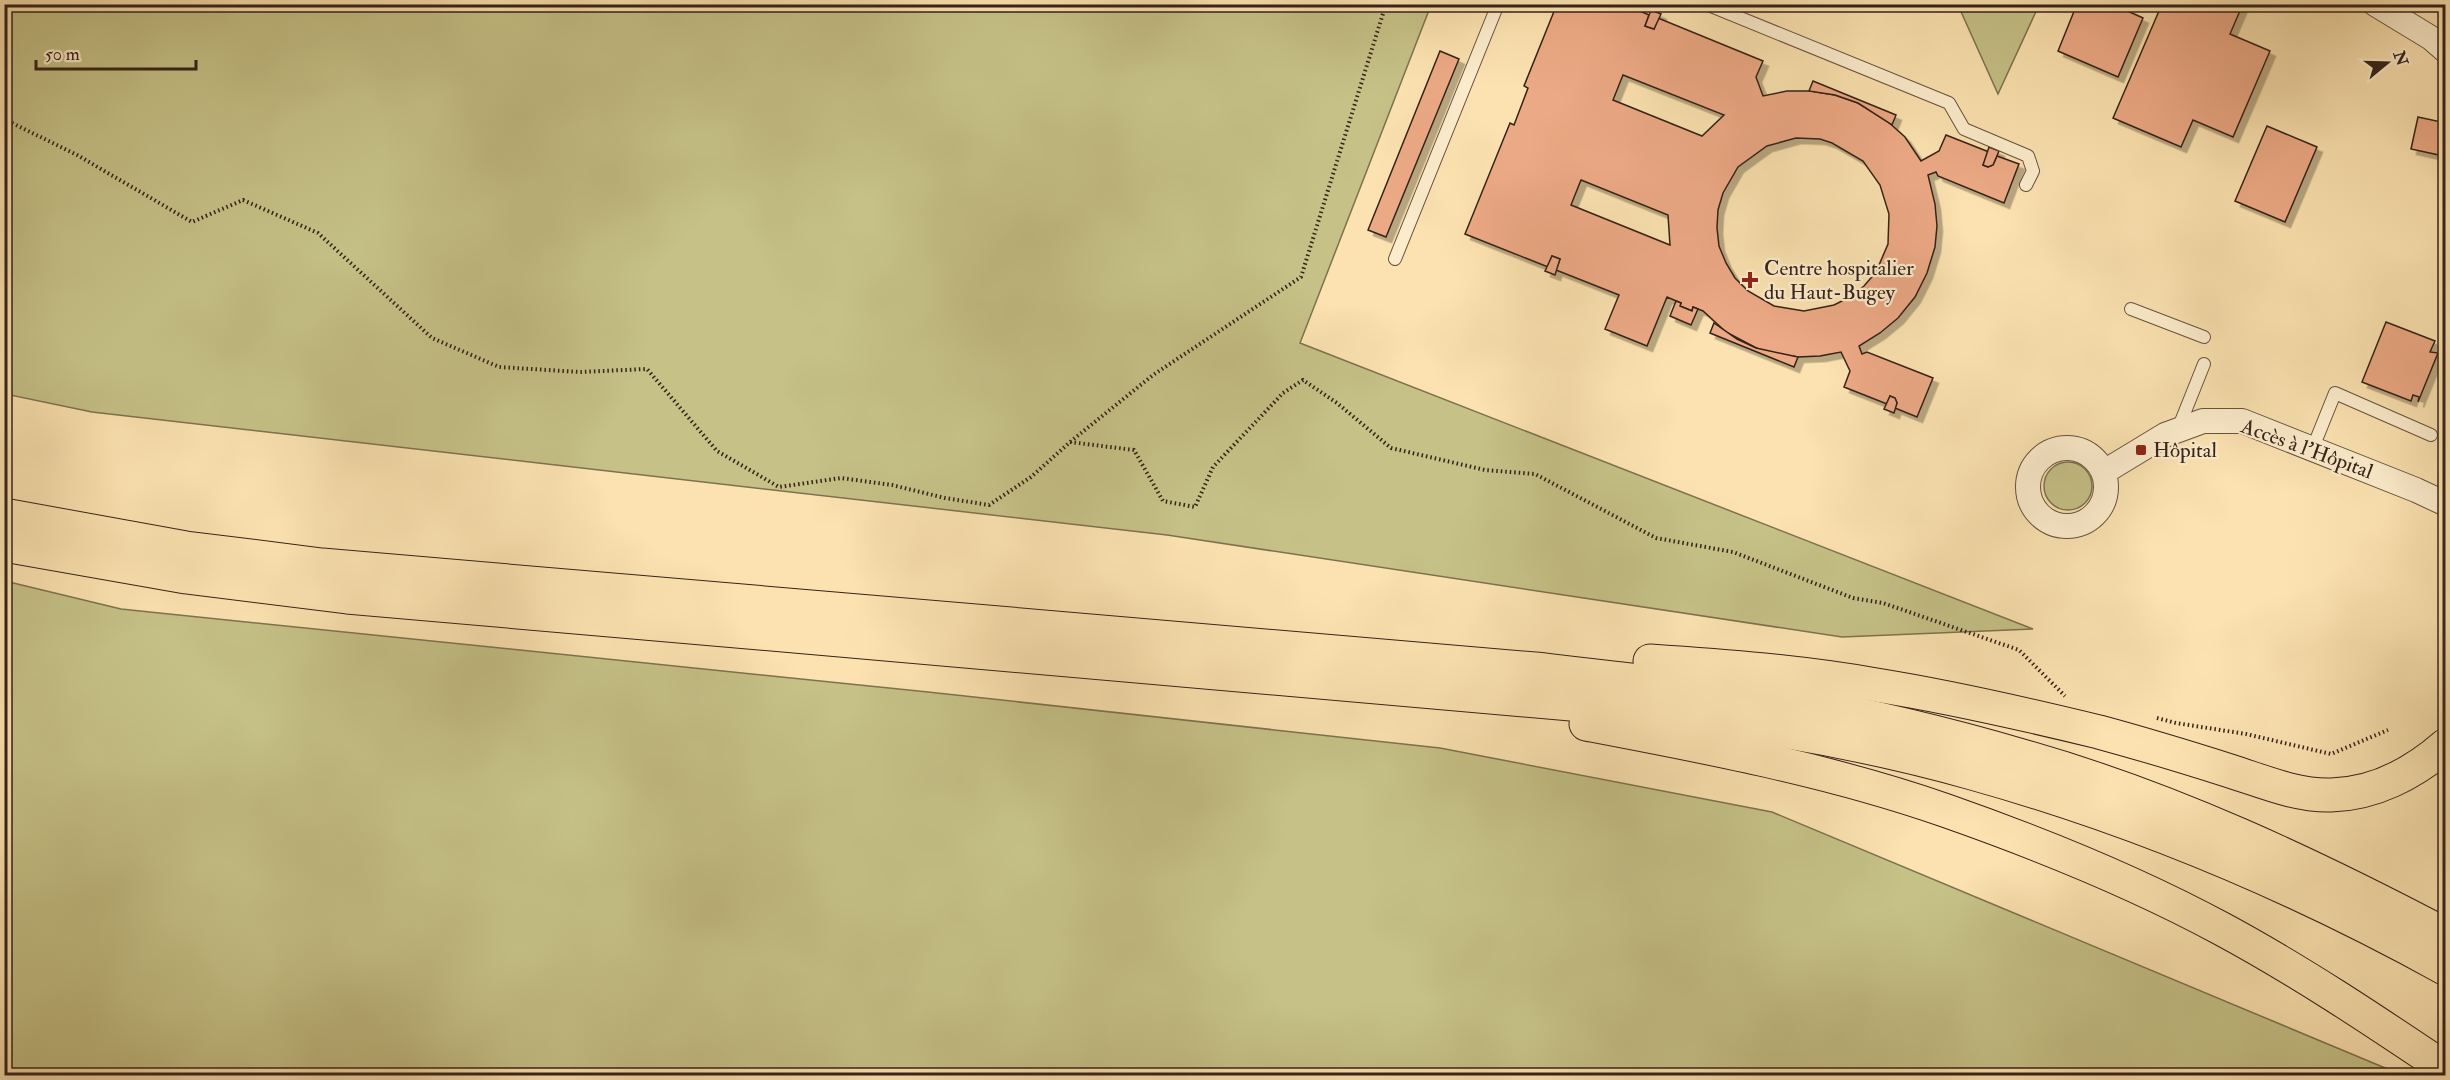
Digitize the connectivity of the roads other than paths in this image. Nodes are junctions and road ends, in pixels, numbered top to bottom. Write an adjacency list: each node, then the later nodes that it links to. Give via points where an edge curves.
1 (1498, 4): 6 (lane)
2 (1706, 4): 5 (lane, via 1949,103 1964,129 2028,156 2033,171)
3 (2375, 4): 4 (street)
4 (2445, 51)
5 (2026, 185)
6 (1395, 259)
7 (2131, 309): 8 (lane)
8 (2204, 337)
9 (2204, 364): 10 (lane)
10 (2177, 430): 12 (street, Accès à l'Hôpital, via 2203,421 2242,421); 13 (street, Accès à l'Hôpital)
11 (2431, 435): 12 (lane, via 2335,393)
12 (2312, 450): 14 (street, Accès à l'Hôpital)
13 (2104, 472)
14 (2445, 504)
15 (4, 515): 17 (highway, via 186,548 322,565)
16 (4, 545): 18 (highway, via 186,577 359,598)
17 (1311, 650): 19 (highway, via 1629,660 1784,672 1877,685 2100,733 2319,795 2351,793 2385,784); 20 (highway, via 1688,686 1798,703 1946,735 2066,769 2224,827)
18 (1396, 688): 21 (highway, via 1730,722 1859,746 1971,773 2050,796 2210,855); 22 (highway, via 1774,762 1945,810 2125,882 2223,930 2339,998)
19 (2445, 745)
20 (2445, 935)
21 (2445, 969)
22 (2445, 1069)

